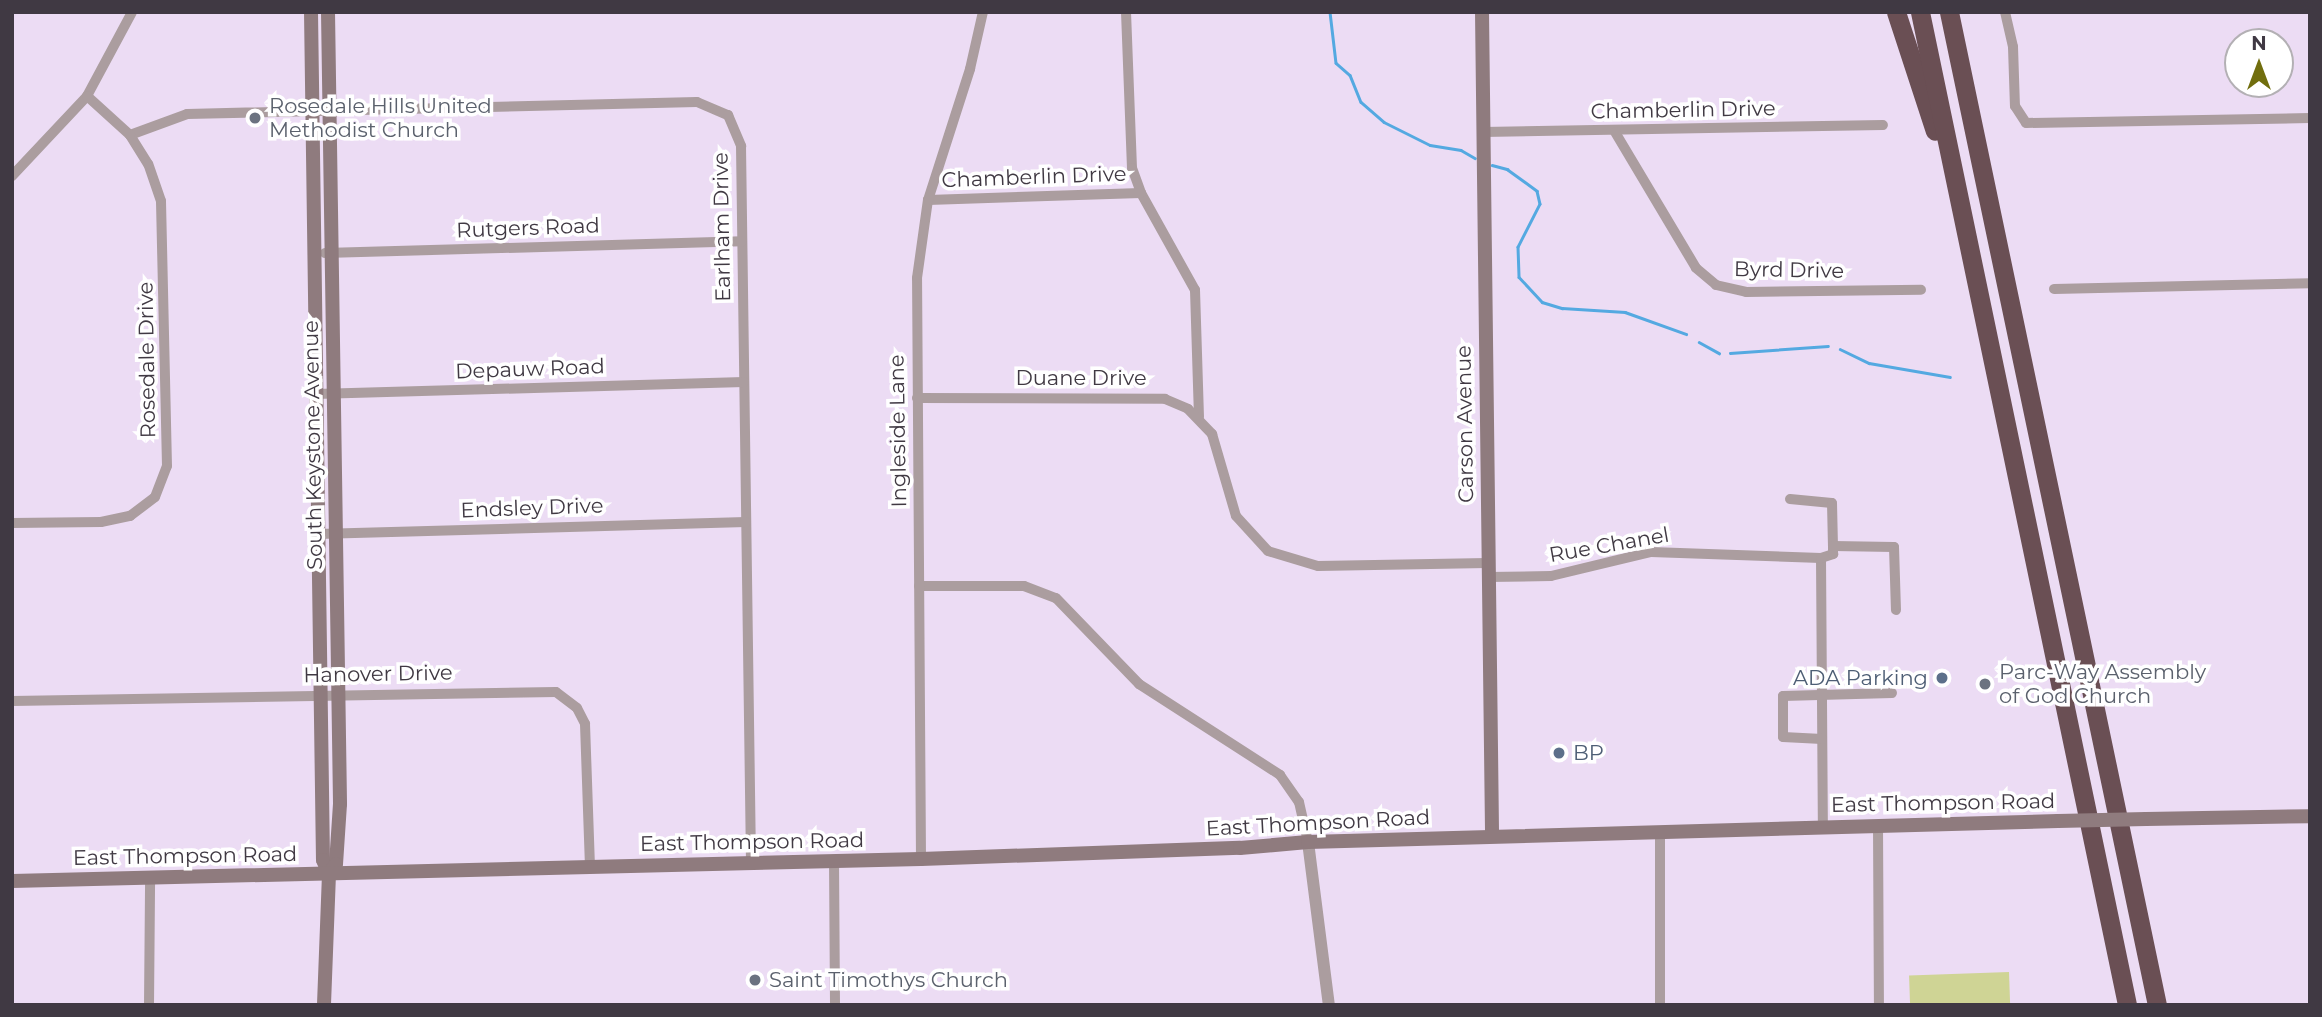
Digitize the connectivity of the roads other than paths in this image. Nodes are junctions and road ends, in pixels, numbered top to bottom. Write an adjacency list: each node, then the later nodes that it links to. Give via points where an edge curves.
1 (132, 12): 14 (street)
2 (311, 12): 16 (main road, South Keystone Avenue)
3 (328, 12): 17 (main road, South Keystone Avenue)
4 (983, 12): 26 (street, Ingleside Lane, via 970,69)
5 (1126, 12): 25 (street, via 1129,149)
6 (1482, 12): 20 (main road, Carson Avenue)
7 (1896, 12): 15 (highway)
8 (1907, 12): 15 (highway)
9 (1920, 12): 23 (highway)
10 (1949, 12): 13 (highway)
11 (1960, 12): 13 (highway)
12 (2005, 12): 18 (street, via 2013,47 2014,100 2022,120 2030,123)
13 (1963, 60): 74 (highway, via 2098,737)
14 (87, 96): 22 (street, Rosedale Drive); 24 (street)
15 (1922, 96): 23 (highway)
16 (312, 112): 17 (street, Earlham Drive); 22 (street, Earlham Drive, via 187,114); 28 (main road, South Keystone Avenue)
17 (329, 112): 27 (street, Earlham Drive, via 709,103 727,115 740,137); 29 (main road, South Keystone Avenue)
18 (2310, 118)
19 (1883, 125): 21 (street, Chamberlin Drive)
20 (1483, 132): 21 (street, Chamberlin Drive); 45 (main road, Carson Avenue)
21 (1615, 132): 32 (street, Byrd Drive, via 1696,268 1716,285 1745,292)
22 (130, 135): 40 (street, Rosedale Drive, via 153,176 164,220 165,475 155,497 120,519)
23 (1949, 167): 73 (highway)
24 (12, 176)
25 (1140, 193): 26 (street, Chamberlin Drive); 37 (street, via 1195,290)
26 (928, 200): 36 (street, Ingleside Lane, via 917,278)
27 (742, 241): 29 (street, Rutgers Road); 33 (street, Earlham Drive)
28 (314, 253): 29 (street, Rutgers Road); 35 (main road, South Keystone Avenue)
29 (331, 253): 34 (main road, South Keystone Avenue)
30 (2310, 283): 31 (street)
31 (2054, 289)
32 (1921, 290)
33 (744, 382): 34 (street, Depauw Road); 39 (street, Earlham Drive)
34 (334, 393): 35 (street, Depauw Road); 41 (main road, South Keystone Avenue)
35 (316, 394): 42 (main road, South Keystone Avenue)
36 (917, 398): 37 (street, Duane Drive, via 1148,396 1177,403); 46 (street, Ingleside Lane)
37 (1199, 417): 45 (street, Duane Drive, via 1220,449 1236,516 1268,551 1318,566)
38 (1790, 499): 43 (street, via 1832,503)
39 (746, 522): 41 (street, Endsley Drive); 62 (street, Earlham Drive)
40 (12, 523)
41 (336, 533): 42 (street, Endsley Drive); 51 (main road, South Keystone Avenue)
42 (318, 534): 50 (main road, South Keystone Avenue)
43 (1833, 546): 44 (street, via 1833,554); 47 (street, via 1894,547)
44 (1821, 558): 45 (street, Rue Chanel, via 1675,551 1604,561 1551,576); 48 (street)
45 (1487, 570): 58 (main road, Carson Avenue)
46 (919, 586): 59 (street, via 1024,586 1056,598 1139,684 1280,775 1299,802); 60 (street, Ingleside Lane)
47 (1896, 610)
48 (1822, 693): 49 (street); 53 (street); 53 (street, via 1783,696 1781,733 1788,739)
49 (1892, 693)
50 (321, 695): 51 (street, Hanover Drive); 52 (street, Hanover Drive); 64 (main road, South Keystone Avenue, via 323,860)
51 (338, 695): 63 (street, Hanover Drive, via 548,690 568,699 586,729); 64 (main road, South Keystone Avenue, via 337,864)
52 (12, 701)
53 (1822, 739): 56 (street)
54 (2310, 816): 55 (main road, East Thompson Road, bridge)
55 (1878, 826): 56 (main road, East Thompson Road); 72 (street)
56 (1823, 827): 57 (main road, East Thompson Road)
57 (1660, 831): 58 (main road, East Thompson Road); 71 (street)
58 (1492, 836): 59 (main road, East Thompson Road)
59 (1308, 842): 60 (main road, East Thompson Road, via 1240,849); 70 (street)
60 (921, 859): 61 (main road, East Thompson Road)
61 (834, 861): 62 (main road, East Thompson Road); 69 (street)
62 (751, 863): 63 (main road, East Thompson Road)
63 (590, 866): 64 (main road, East Thompson Road)
64 (329, 874): 65 (main road, East Thompson Road); 68 (main road, South Keystone Avenue)
65 (150, 878): 66 (main road, East Thompson Road); 67 (street)
66 (12, 881)
67 (149, 1005)
68 (324, 1005)
69 (835, 1005)
70 (1329, 1005)
71 (1660, 1005)
72 (1879, 1005)
73 (2127, 1005)
74 (2157, 1005)

